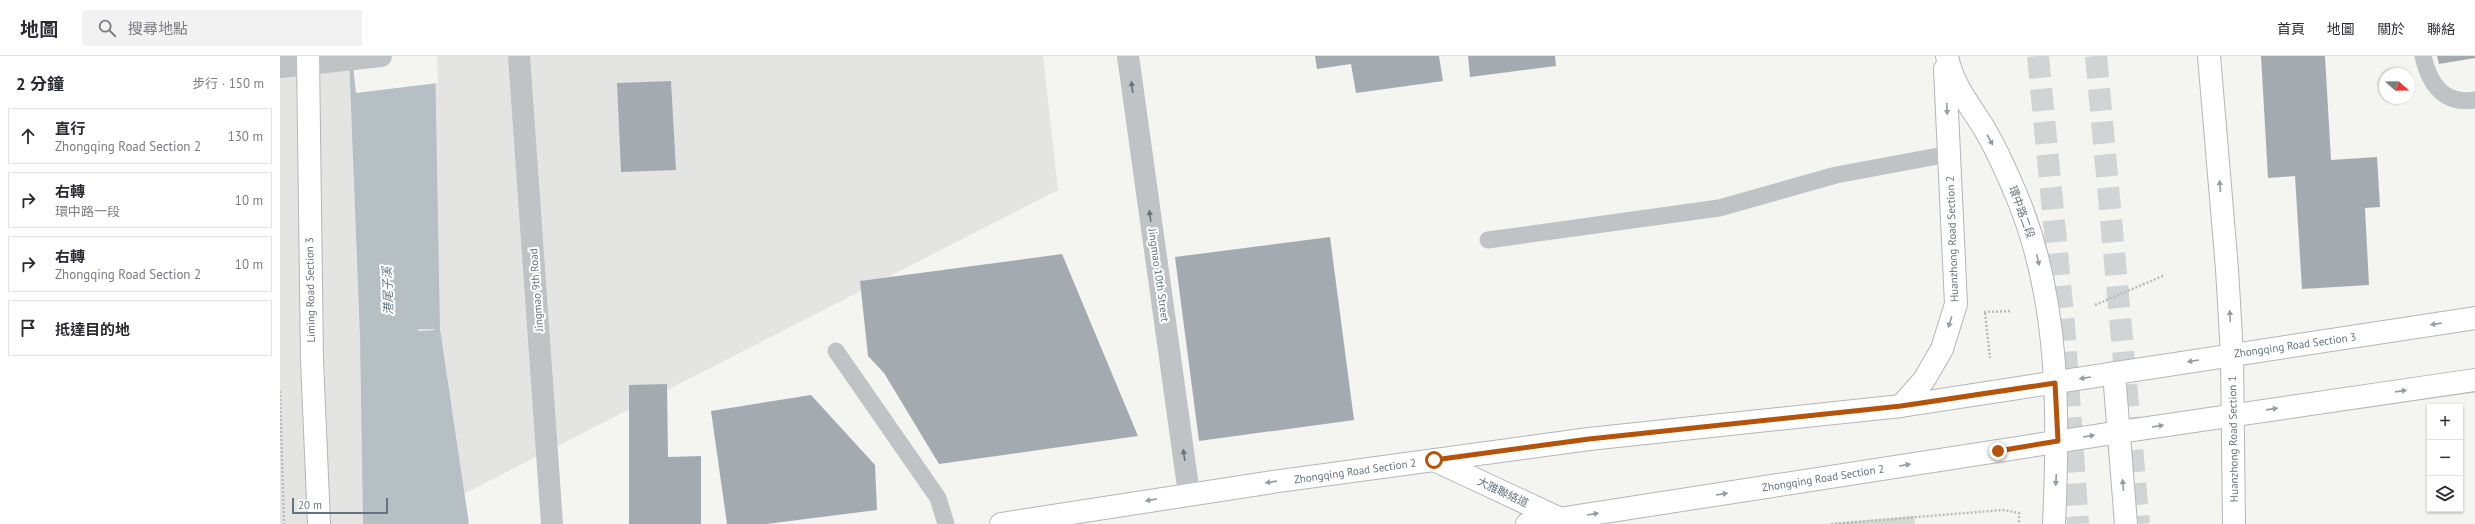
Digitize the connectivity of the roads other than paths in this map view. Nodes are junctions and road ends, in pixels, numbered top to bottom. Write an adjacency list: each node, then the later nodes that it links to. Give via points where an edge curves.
1 (381, 56): 7 (street, via 340,61)
2 (520, 56): 26 (street, Jingmao 9th Road)
3 (1128, 56): 23 (street, Jingmao 10th Street, one-way to 3)
4 (1946, 56): 10 (main road, Huanzhong Road Section 2, one-way to 10); 17 (main road, 環中路二段, one-way to 17, via 1956,85 1994,146 2028,223 2049,312)
5 (2209, 56): 14 (main road, one-way to 5, via 2227,261)
6 (2423, 56): 9 (lane, via 2430,81 2440,92 2453,98)
7 (308, 60): 8 (street); 25 (main road, Liming Road Section 3, via 312,360)
8 (280, 66)
9 (2475, 100)
10 (1949, 154): 11 (lane, via 1836,175 1719,208); 18 (main road, Huanzhong Road Section 2, one-way to 18, via 1956,304 1942,349 1924,380)
11 (1488, 240)
12 (2475, 318): 14 (main road, Zhongqing Road Section 3, one-way to 14)
13 (836, 351): 27 (lane, via 938,498)
14 (2232, 355): 15 (main road, Zhongqing Road Section 3, one-way to 15); 19 (main road, Huanzhong Road Section 1)
15 (2114, 373): 17 (main road, Zhongqing Road Section 2, one-way to 17); 20 (main road)
16 (2475, 380): 19 (main road, one-way to 16)
17 (2055, 383): 18 (main road, Zhongqing Road Section 2); 21 (main road, 環中路二段)
18 (1901, 406): 22 (main road, Zhongqing Road Section 2, via 1589,439)
19 (2233, 414): 20 (main road, one-way to 19); 32 (main road, Huanzhong Road Section 1)
20 (2120, 432): 21 (main road, Zhongqing Road Section 2, one-way to 20); 31 (main road, one-way to 20)
21 (2058, 441): 24 (main road, Zhongqing Road Section 2, one-way to 21); 30 (main road, 環中路二段, one-way to 30)
22 (1434, 460): 23 (main road, Zhongqing Road Section 2, one-way to 23); 24 (main road, 大雅聯絡道)
23 (1189, 494): 28 (main road, Zhongqing Road Section 2, one-way to 28)
24 (1567, 521): 29 (main road, Zhongqing Road Section 2)
25 (319, 524)
26 (552, 524)
27 (946, 524)
28 (1001, 524)
29 (1527, 524)
30 (2054, 524)
31 (2126, 524)
32 (2234, 524)

